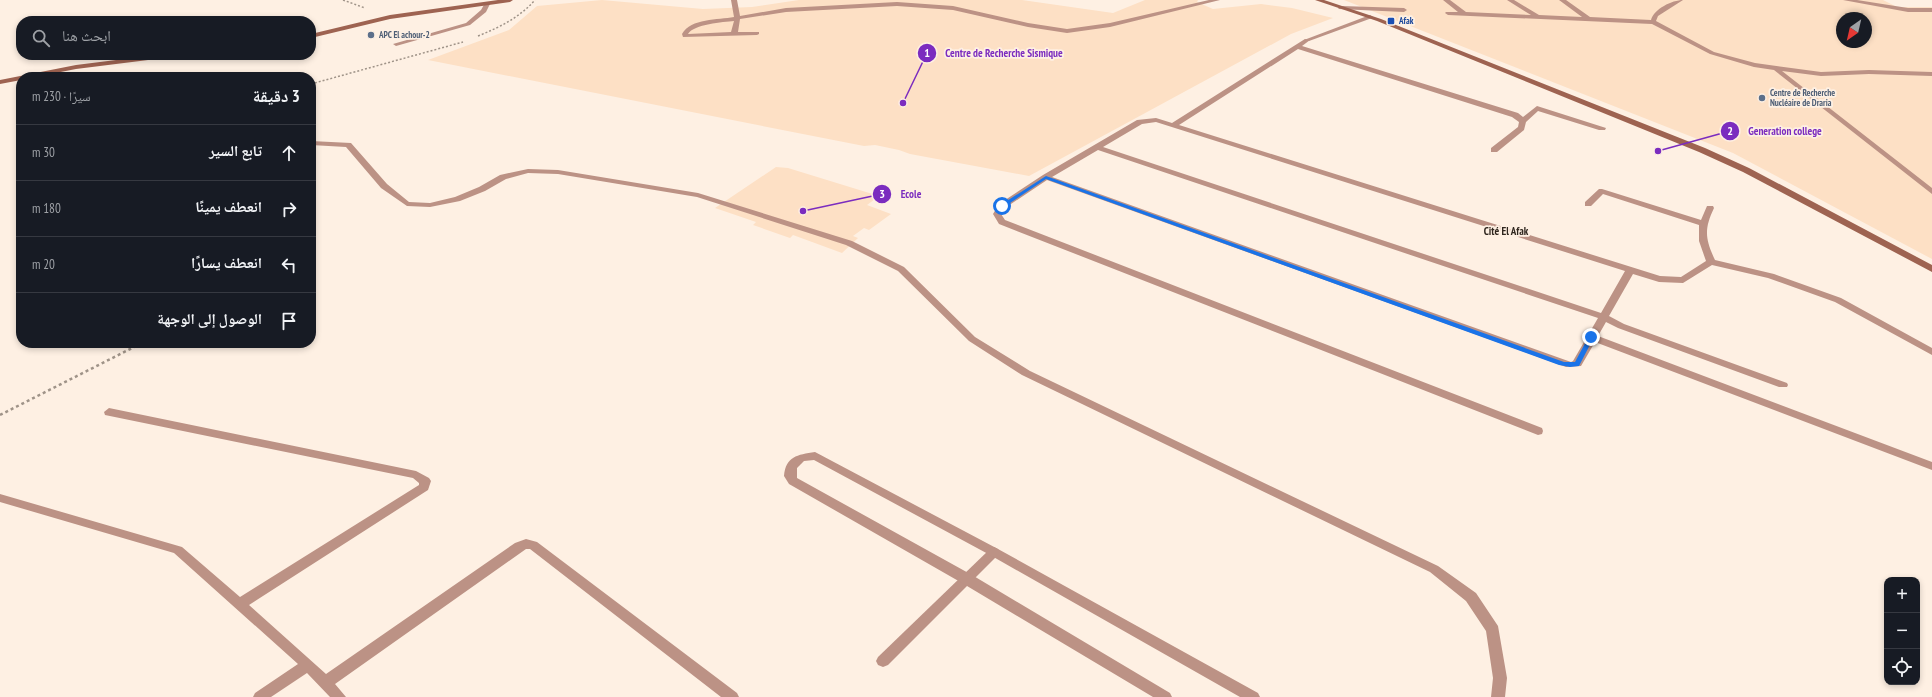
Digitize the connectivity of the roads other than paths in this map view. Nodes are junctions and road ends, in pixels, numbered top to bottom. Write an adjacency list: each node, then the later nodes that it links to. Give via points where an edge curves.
1 (510, 0): 11 (main road)
2 (734, 0): 18 (street)
3 (1217, 0): 18 (street, via 1110,25 1067,31 930,5 821,7)
4 (1318, 0): 13 (main road)
5 (1446, 0): 17 (street)
6 (1510, 0): 20 (street)
7 (1562, 0): 21 (street)
8 (1680, 0): 22 (street, via 1656,15)
9 (1846, 0): 12 (street)
10 (1869, 0): 12 (street)
11 (487, 4): 25 (main road, via 390,17); 26 (street, via 484,11 468,24)
12 (1878, 6): 15 (street)
13 (1341, 8): 14 (street); 19 (main road)
14 (1404, 10)
15 (1932, 10)
16 (1448, 13): 17 (street)
17 (1465, 14): 20 (street)
18 (738, 17): 24 (street); 24 (street, via 696,26 688,29 685,36)
19 (1370, 17): 27 (street); 46 (main road, via 1702,150 1746,170)
20 (1539, 17): 21 (street)
21 (1590, 20): 22 (street)
22 (1653, 22): 29 (street, via 1712,53)
23 (757, 33): 24 (street)
24 (734, 34)
25 (316, 35)
26 (396, 44)
27 (1296, 46): 34 (street, via 1515,115); 35 (street)
28 (132, 60): 30 (main road)
29 (1776, 69): 31 (street, via 1821,74); 41 (street)
30 (49, 72)
31 (1932, 74)
32 (16, 78): 33 (main road)
33 (0, 82)
34 (1523, 121): 36 (street, via 1538,108); 39 (street, via 1521,128)
35 (1174, 125): 38 (street, via 1156,120 1140,122); 47 (street)
36 (1602, 128)
37 (316, 143): 67 (street, via 348,146 384,186 407,204 430,205 458,198 502,178 528,171 558,172 698,195 849,243 873,254 901,269 972,339 1026,373 1434,569 1471,597 1493,630 1500,678)
38 (1097, 147): 40 (street); 48 (street)
39 (1494, 150)
40 (1046, 177): 49 (street, via 1562,363 1577,364); 53 (street, via 1002,206 997,214 1002,222)
41 (1932, 192)
42 (1588, 204): 44 (street, via 1602,191)
43 (1710, 208): 44 (street)
44 (1702, 223): 45 (street, via 1702,241)
45 (1711, 262): 47 (street, via 1682,280 1659,279); 50 (street, via 1771,276 1838,300)
46 (1932, 269)
47 (1630, 271): 48 (street)
48 (1604, 317): 49 (street); 51 (street, via 1621,326)
49 (1591, 337): 54 (street)
50 (1932, 352)
51 (1783, 386)
52 (110, 412): 58 (street, via 416,475 425,481 424,487)
53 (1538, 431)
54 (1932, 466)
55 (0, 498): 58 (street, via 178,550)
56 (994, 552): 57 (street); 57 (street, via 815,456 801,458 791,466 790,476 793,481); 66 (street)
57 (967, 579): 59 (street); 65 (street)
58 (240, 604): 60 (street)
59 (883, 661)
60 (308, 665): 61 (street); 62 (street)
61 (326, 683): 63 (street); 64 (street, via 526,544 540,550)
62 (260, 697)
63 (339, 697)
64 (732, 697)
65 (1165, 697)
66 (1253, 697)
67 (1498, 697)

